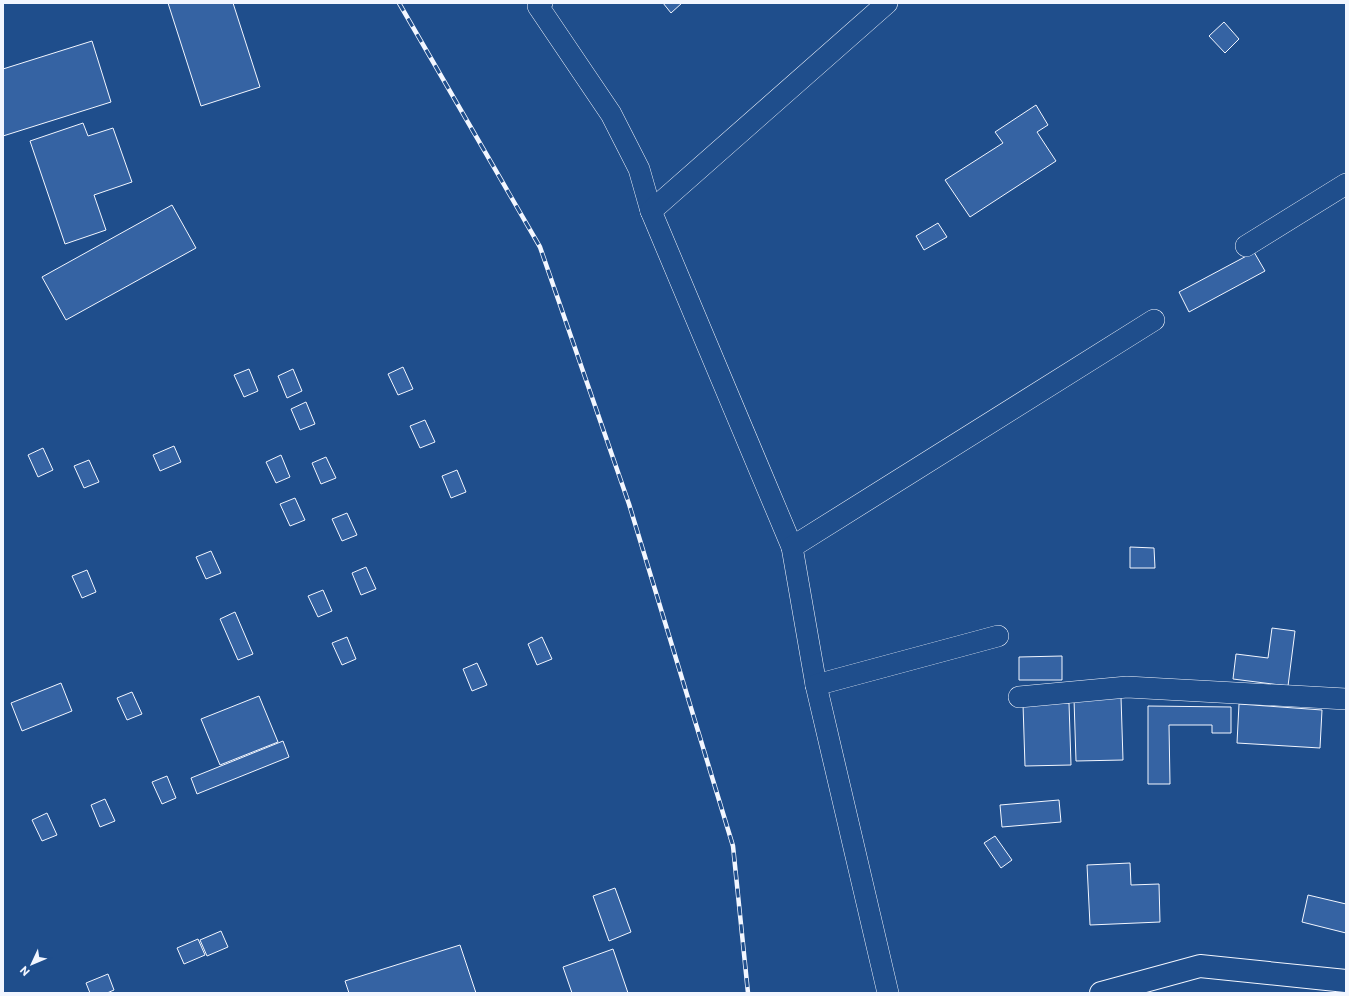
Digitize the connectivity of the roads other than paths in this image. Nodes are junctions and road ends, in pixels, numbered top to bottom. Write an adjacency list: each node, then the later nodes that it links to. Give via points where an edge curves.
1 (542, 3): 4 (street, via 538,6 611,114 639,168)
2 (887, 3): 4 (street)
3 (1346, 184): 5 (street)
4 (651, 211): 7 (street)
5 (1246, 246)
6 (1154, 320): 7 (street)
7 (792, 546): 9 (street)
8 (998, 636): 9 (street)
9 (816, 685): 13 (street)
10 (1020, 697): 11 (street, via 1127,687)
11 (1346, 699)
12 (1346, 981): 14 (street, via 1200,966)
13 (888, 993)
14 (1101, 993)

